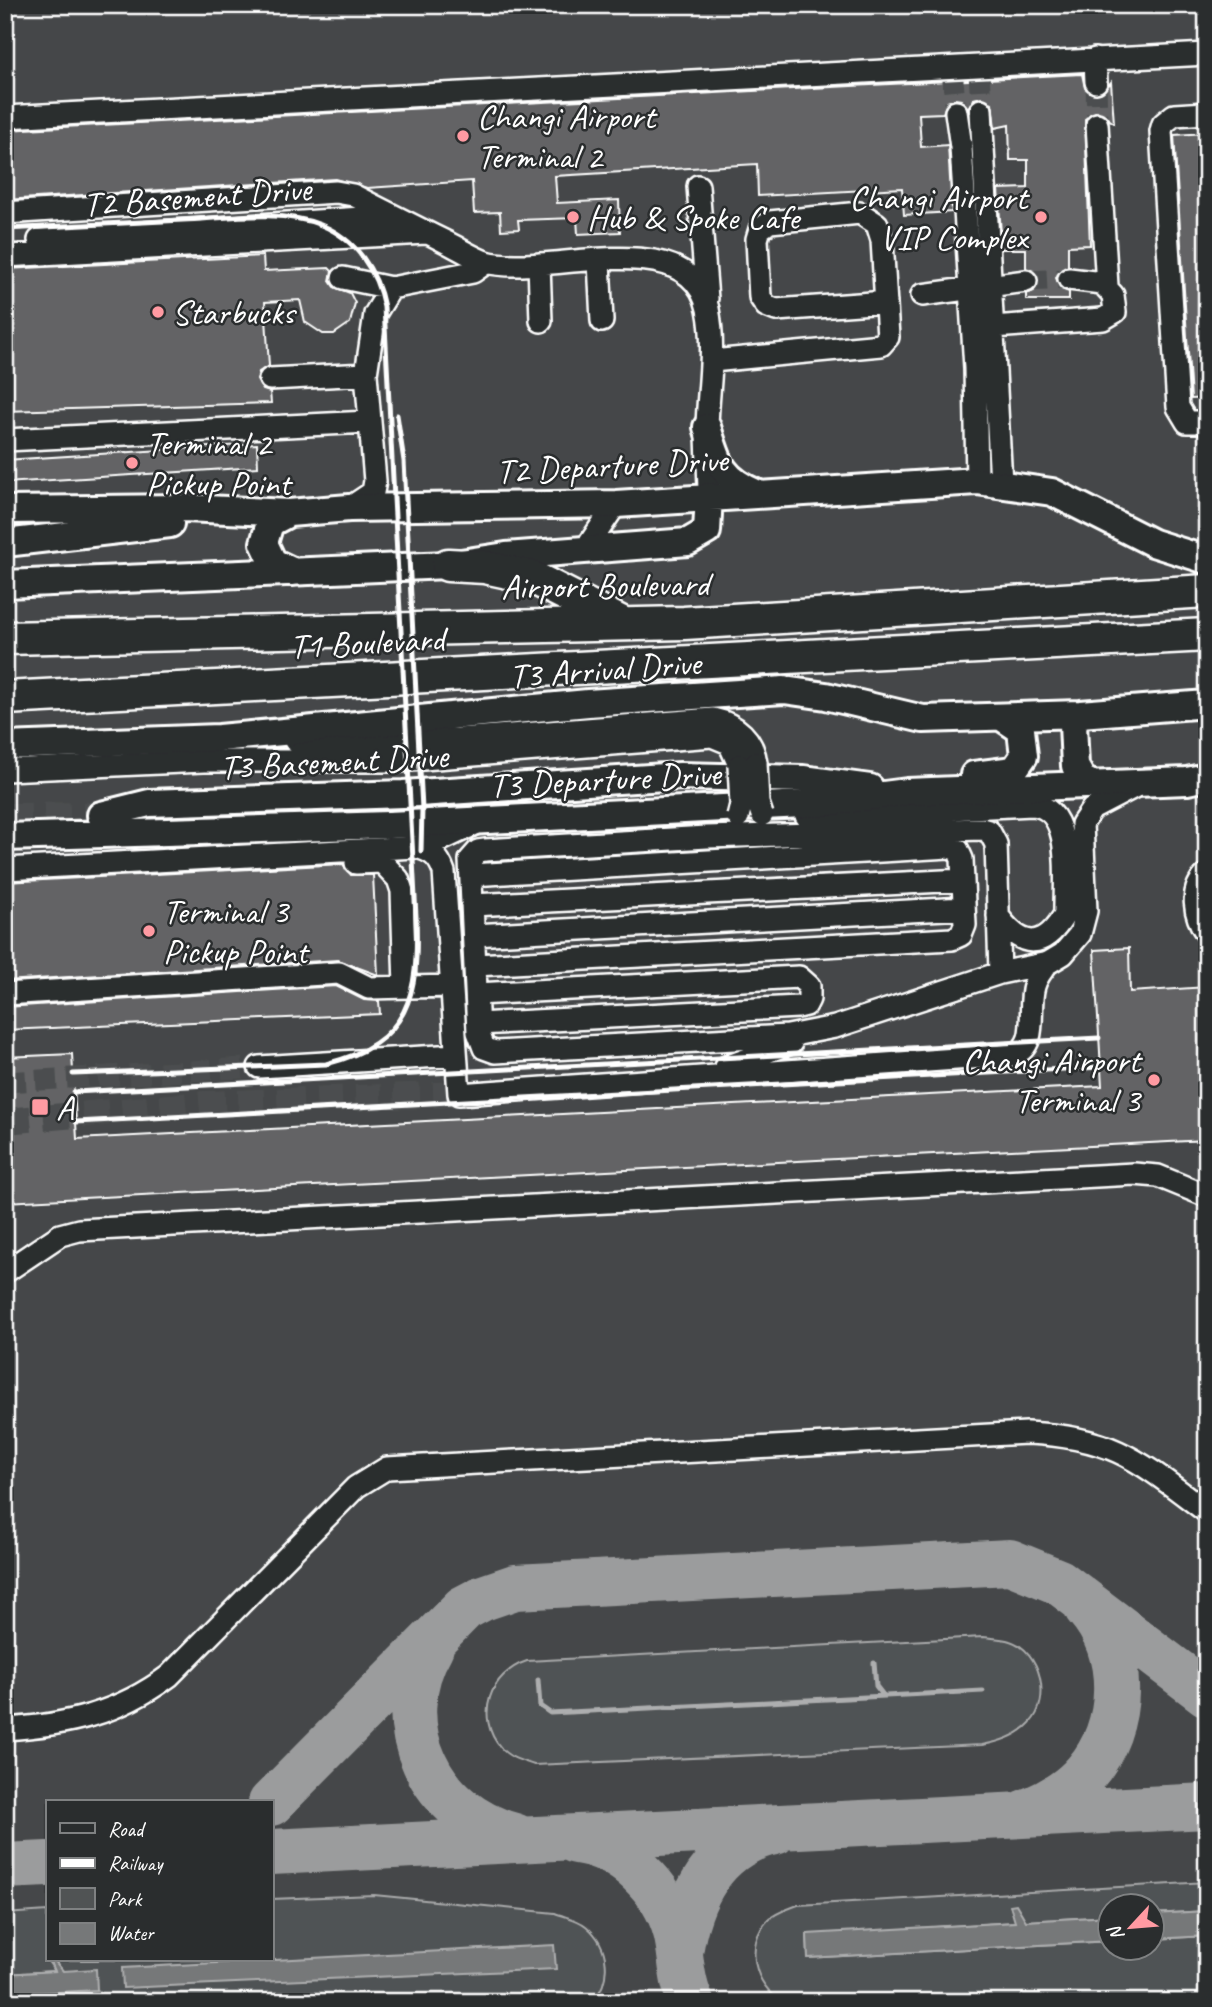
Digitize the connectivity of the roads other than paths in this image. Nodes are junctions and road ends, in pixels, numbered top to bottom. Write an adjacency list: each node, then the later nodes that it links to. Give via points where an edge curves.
1 (1207, 54): 2 (lane)
2 (1095, 59): 3 (lane); 7 (lane)
3 (1096, 82)
4 (981, 110): 9 (lane)
5 (956, 112): 10 (lane)
6 (1207, 113): 41 (lane, via 1174,115 1161,131 1178,407 1187,422)
7 (5, 117)
8 (1097, 124): 27 (lane)
9 (983, 145): 10 (lane); 11 (lane)
10 (961, 147): 12 (lane)
11 (985, 173): 12 (lane); 29 (lane)
12 (962, 174): 29 (lane)
13 (698, 186): 16 (lane)
14 (5, 213): 15 (lane, via 336,192 353,195)
15 (393, 216): 17 (lane); 18 (lane, T2 Basement Drive)
16 (701, 218): 23 (lane, via 697,240); 32 (lane)
17 (428, 233): 19 (lane); 21 (lane)
18 (5, 242)
19 (5, 256)
20 (599, 261): 22 (lane); 23 (lane, via 639,258); 34 (lane)
21 (487, 262): 22 (lane); 28 (lane, via 473,272)
22 (539, 264): 33 (lane)
23 (670, 265): 32 (lane, via 684,271 698,286)
24 (343, 278): 28 (lane)
25 (1069, 279): 27 (lane)
26 (1026, 281): 29 (lane)
27 (1107, 286): 35 (lane, via 1116,309 1106,318)
28 (391, 288): 38 (lane, via 376,314)
29 (981, 289): 30 (lane); 35 (lane); 37 (lane)
30 (922, 295)
31 (886, 302): 31 (lane, via 776,310 766,306 761,297 760,229 770,222 860,213 869,217 877,224 882,240); 36 (lane, via 888,337 881,345)
32 (708, 308): 36 (lane)
33 (541, 321)
34 (602, 321)
35 (993, 327): 37 (lane)
36 (712, 361): 42 (lane)
37 (985, 367): 44 (lane)
38 (366, 373): 39 (lane); 40 (lane)
39 (270, 379)
40 (369, 422): 43 (lane); 48 (lane, via 373,492)
41 (1207, 422)
42 (707, 427): 45 (main road, via 718,460 734,483); 46 (lane)
43 (5, 440)
44 (989, 482): 45 (main road, T2 Departure Drive); 54 (main road, T2 Departure Drive, via 1052,492 1153,543)
45 (756, 493): 46 (main road, T2 Departure Drive)
46 (709, 496): 47 (main road, T2 Departure Drive); 53 (main road, Airport Boulevard, via 709,525 695,540)
47 (615, 504): 48 (main road, T2 Departure Drive); 53 (lane)
48 (349, 508): 51 (main road, T2 Departure Drive)
49 (10, 510): 50 (main road, T2 Departure Drive)
50 (242, 511): 51 (main road, T2 Departure Drive); 52 (main road, via 185,523)
51 (289, 513): 56 (main road, via 270,523 264,543 272,562)
52 (5, 543)
53 (584, 550): 55 (main road, Airport Boulevard)
54 (1207, 560)
55 (448, 565): 56 (main road, Airport Boulevard); 61 (highway, via 532,577 666,643)
56 (295, 572): 57 (main road, Airport Boulevard)
57 (5, 584)
58 (1207, 591): 60 (highway, Airport Boulevard, via 684,623)
59 (1204, 636): 61 (highway)
60 (5, 638)
61 (733, 659): 62 (highway, T1 Boulevard)
62 (5, 698)
63 (1207, 704): 64 (main road, T3 Arrival Drive)
64 (1080, 714): 65 (main road, T3 Arrival Drive); 72 (main road, via 1073,724 1075,766 1082,779)
65 (1003, 718): 66 (main road, T3 Arrival Drive, via 923,719 784,690 588,703); 73 (main road, via 1016,724 1024,738 1024,756 1014,770 967,776)
66 (219, 738): 67 (main road, T3 Arrival Drive); 68 (lane, via 445,739 713,719 732,725 746,737)
67 (5, 746)
68 (747, 764): 69 (lane, via 729,743 712,736 398,761 204,761); 74 (lane, bridge, via 758,803); 79 (lane, bridge, via 738,817 730,828)
69 (5, 770)
70 (1207, 777): 71 (main road, T3 Departure Drive)
71 (1143, 782): 72 (main road, T3 Departure Drive); 91 (lane, via 1102,802 1086,816 1081,835 1086,911 1080,934 1063,954)
72 (1093, 785): 73 (main road, T3 Departure Drive)
73 (913, 792): 74 (main road, T3 Departure Drive); 75 (main road, T3 Basement Drive, via 803,779 680,776 403,794 149,803)
74 (766, 810): 76 (main road, T3 Departure Drive); 77 (lane, via 777,828); 88 (lane, via 817,816 1032,805 1048,808 1062,832 1065,914 1049,935 1028,942 1018,938)
75 (101, 815)
76 (487, 820): 78 (main road, T3 Departure Drive); 80 (lane)
77 (802, 833): 79 (lane); 88 (lane, via 989,831 996,844)
78 (5, 837)
79 (708, 837): 83 (lane, via 478,851 470,860)
80 (416, 847): 81 (lane); 94 (lane, via 435,855 444,872)
81 (5, 869)
82 (1207, 874): 90 (lane, via 1195,895 1196,912)
83 (471, 875): 84 (lane, via 949,848 958,850); 86 (lane)
84 (963, 880): 86 (lane); 87 (lane)
85 (5, 881): 95 (lane, via 382,862 398,878 402,891)
86 (472, 905): 89 (lane)
87 (964, 908): 89 (lane); 92 (lane, via 965,925 961,935 952,939)
88 (998, 916): 93 (lane)
89 (474, 934): 92 (lane)
90 (1207, 934)
91 (1048, 962): 93 (lane); 102 (lane, via 1033,989 1029,1044 1013,1055)
92 (475, 965): 97 (lane)
93 (1000, 973): 99 (lane)
94 (451, 986): 95 (lane); 100 (lane)
95 (405, 987): 96 (lane, via 369,988 339,973)
96 (5, 995)
97 (477, 995): 98 (lane); 98 (lane, via 799,977 809,986 806,1005 798,1007)
98 (478, 1024): 99 (lane, via 484,1048 495,1052 788,1036)
99 (835, 1027): 102 (lane)
100 (456, 1055): 101 (lane); 102 (lane, via 458,1094)
101 (259, 1067)
102 (701, 1076)
103 (1207, 1196): 104 (lane, via 1158,1176 1135,1174 120,1227 60,1235)
104 (5, 1272)
105 (1207, 1512): 106 (lane, via 1126,1454 1083,1438 1027,1433 387,1468 356,1487 152,1689 82,1720)
106 (5, 1729)

